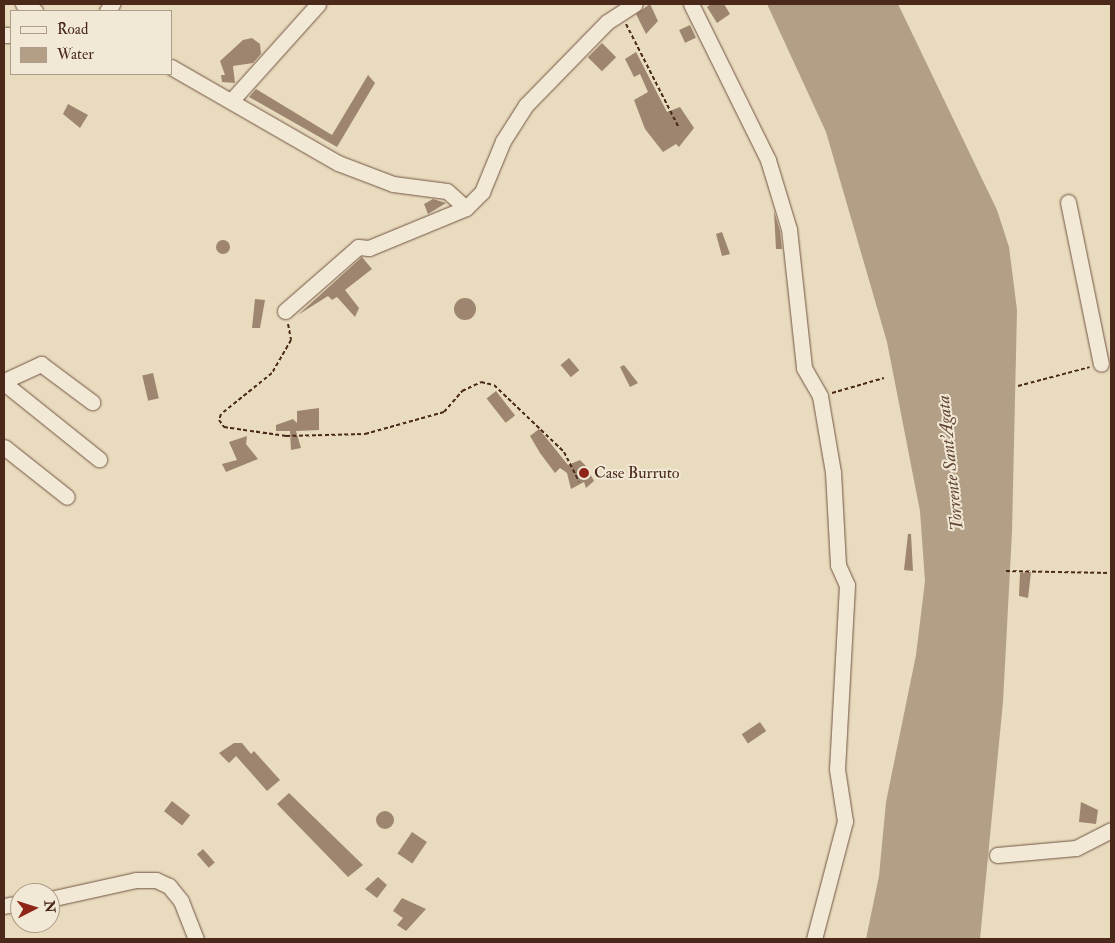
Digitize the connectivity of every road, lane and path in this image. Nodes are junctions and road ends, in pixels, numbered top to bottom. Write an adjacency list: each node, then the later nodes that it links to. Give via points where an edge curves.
1 (318, 4): 6 (street)
2 (635, 4): 4 (street)
3 (691, 4): 15 (street, via 768,160 789,229 804,368)
4 (620, 13): 7 (path); 9 (street, via 526,105 503,141 482,192)
5 (172, 69): 6 (street)
6 (232, 100): 9 (street, via 338,163 393,184 447,191)
7 (679, 128)
8 (1068, 202): 11 (street)
9 (466, 208): 10 (street, via 369,248 358,247)
10 (285, 311): 19 (path, via 290,340 272,374 221,414 219,420 224,427 286,436 365,434 444,412 462,391 481,382 494,385 564,452)
11 (1101, 364): 14 (path)
12 (884, 378): 15 (path)
13 (4, 382): 16 (street, via 41,364); 18 (street)
14 (1018, 386)
15 (820, 396): 27 (street, via 833,472 838,565 847,585 837,769 845,821)
16 (92, 402)
17 (4, 447): 20 (street)
18 (99, 459)
19 (579, 481)
20 (67, 497)
21 (1006, 571): 22 (path)
22 (1111, 573)
23 (1111, 830): 24 (street, via 1076,848)
24 (997, 855)
25 (60, 898): 26 (street, via 136,880 156,880 170,886 181,901)
26 (196, 939)
27 (814, 939)

